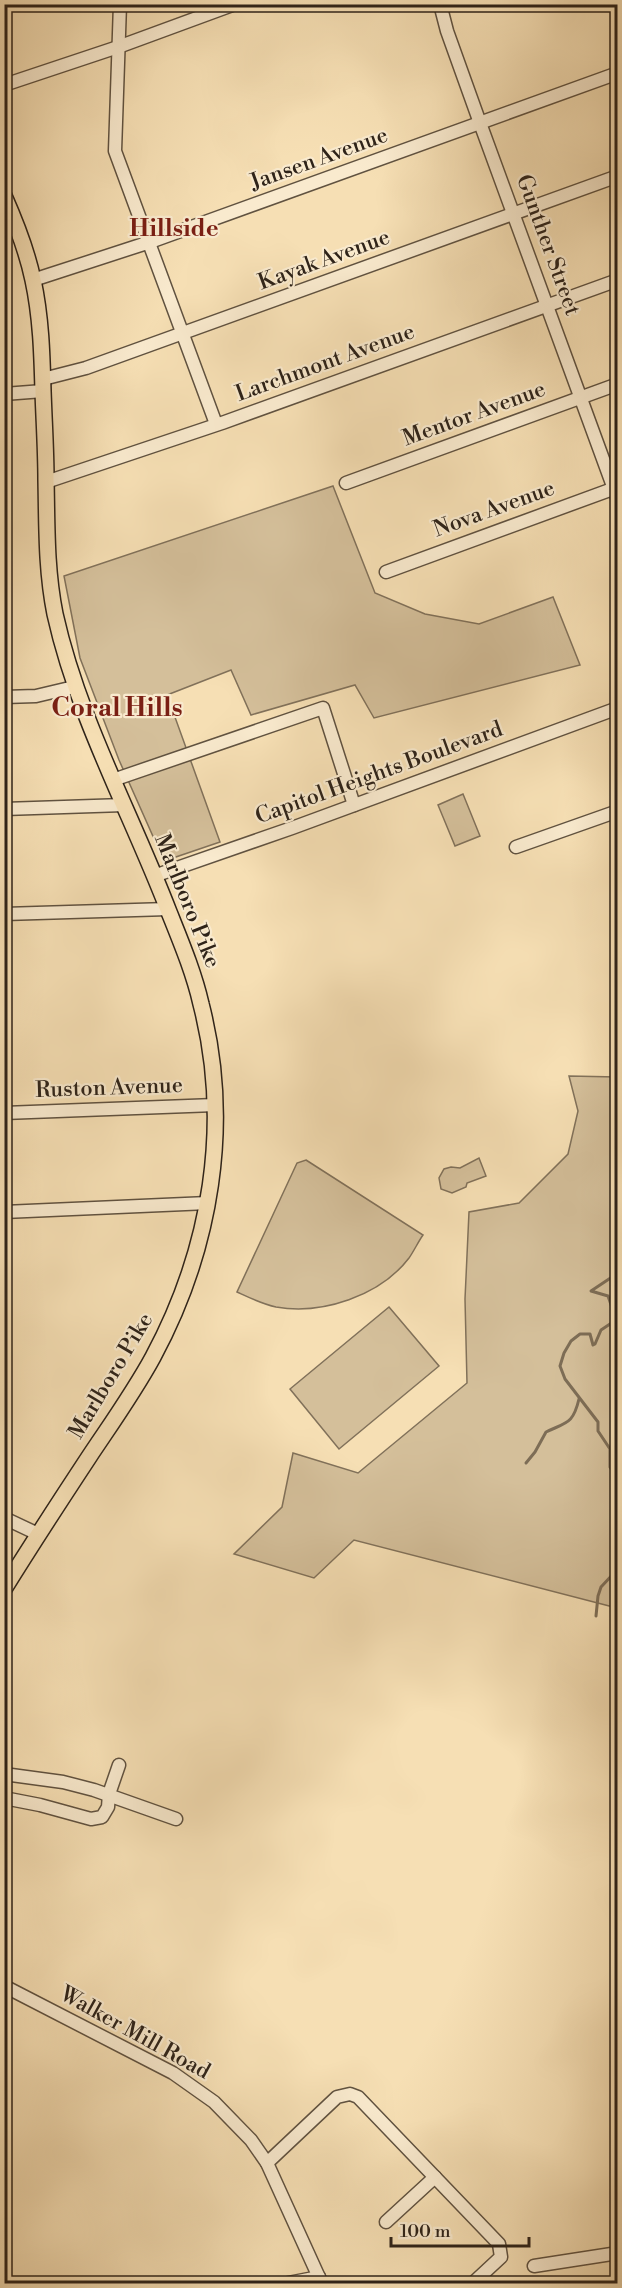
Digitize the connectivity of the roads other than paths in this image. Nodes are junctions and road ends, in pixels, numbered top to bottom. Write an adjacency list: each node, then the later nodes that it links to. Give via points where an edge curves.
1 (120, 4): 4 (street)
2 (235, 4): 4 (street)
3 (440, 4): 7 (street, Gunther Street)
4 (118, 47): 6 (street); 11 (street, via 115,152)
5 (618, 73): 7 (street, Jansen Avenue)
6 (4, 85)
7 (480, 123): 10 (street, Gunther Street); 11 (street, Jansen Avenue)
8 (618, 176): 10 (street, Kayak Avenue)
9 (4, 196): 12 (main road, Marlboro Pike)
10 (515, 214): 14 (street, Gunther Street); 15 (street, Kayak Avenue)
11 (150, 242): 12 (street, Jansen Avenue); 15 (street)
12 (33, 280): 17 (main road, Marlboro Pike)
13 (618, 280): 14 (street, Larchmont Avenue)
14 (547, 306): 19 (street, Gunther Street); 20 (street, Larchmont Avenue)
15 (183, 333): 17 (street, Kayak Avenue); 20 (street)
16 (618, 384): 19 (street, Mentor Avenue)
17 (43, 385): 18 (street, Kayak Avenue); 21 (main road, Marlboro Pike)
18 (4, 394)
19 (580, 398): 22 (street, Mentor Avenue); 23 (street, Gunther Street)
20 (216, 424): 21 (street, Larchmont Avenue)
21 (46, 482): 25 (main road, Marlboro Pike, via 48,572)
22 (346, 483)
23 (616, 491): 24 (street, Nova Avenue)
24 (386, 572)
25 (74, 687): 26 (street, via 36,696); 28 (main road, Marlboro Pike)
26 (4, 697)
27 (618, 708): 30 (street, Capitol Heights Boulevard)
28 (113, 780): 29 (main road, Marlboro Pike); 30 (street, via 323,708)
29 (124, 805): 31 (street); 34 (main road, Marlboro Pike)
30 (354, 805): 34 (street, Capitol Heights Boulevard)
31 (4, 809)
32 (618, 811): 33 (street)
33 (516, 847)
34 (154, 876): 35 (main road, Marlboro Pike)
35 (168, 909): 36 (street); 37 (main road, Marlboro Pike, via 202,1007)
36 (4, 914)
37 (215, 1105): 38 (street, Ruston Avenue); 39 (main road, Marlboro Pike)
38 (4, 1113)
39 (208, 1203): 40 (street); 42 (main road, Marlboro Pike, via 189,1276 166,1331 132,1392)
40 (4, 1212)
41 (4, 1518): 42 (street)
42 (38, 1534): 43 (main road, Marlboro Pike)
43 (4, 1589)
44 (120, 1766): 46 (street)
45 (4, 1773): 46 (street)
46 (109, 1794): 47 (street, via 102,1817 91,1819); 48 (street)
47 (4, 1798)
48 (176, 1819)
49 (4, 1986): 50 (street, Walker Mill Road, via 189,2084 226,2112)
50 (267, 2163): 51 (street, via 337,2097 350,2094 363,2100); 55 (street, Walker Mill Road)
51 (435, 2177): 52 (street); 57 (street, via 498,2244 501,2257)
52 (386, 2222)
53 (618, 2253): 54 (street)
54 (534, 2266)
55 (320, 2280): 56 (street)
56 (284, 2283)
57 (472, 2283)

